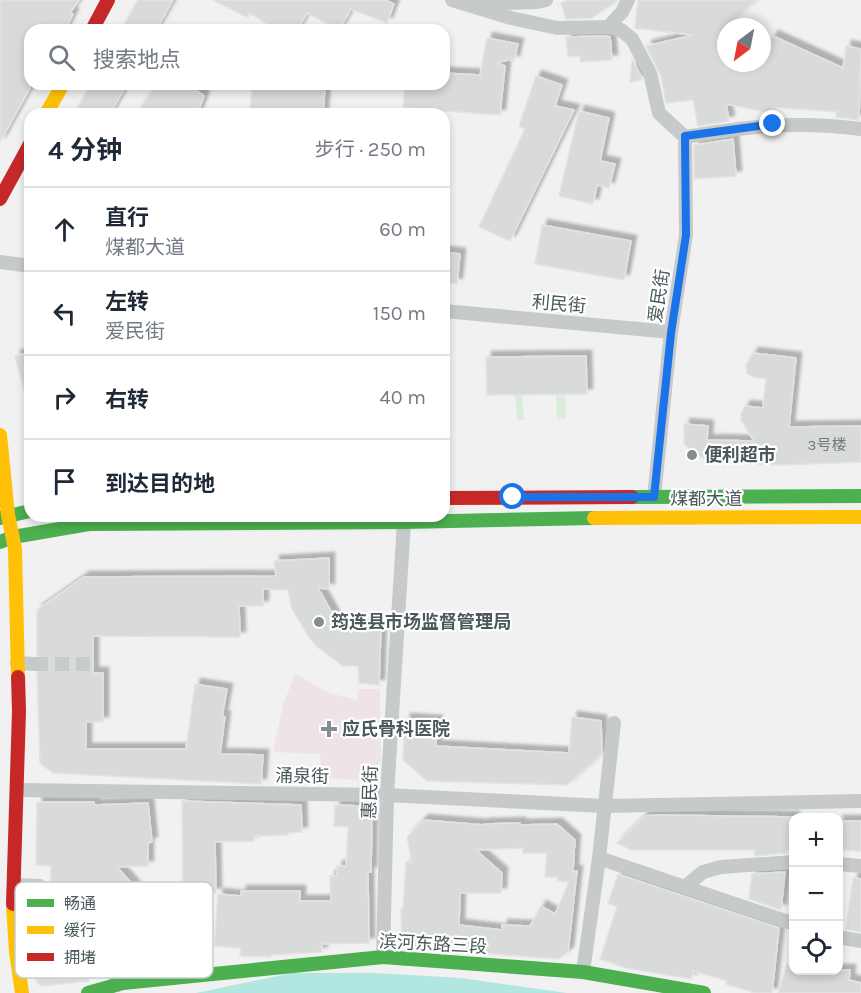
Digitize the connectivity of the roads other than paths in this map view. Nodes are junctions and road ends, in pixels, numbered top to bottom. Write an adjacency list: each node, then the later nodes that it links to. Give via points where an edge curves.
1 (108, 0): 6 (main road)
2 (452, 0): 5 (street)
3 (546, 0): 5 (street)
4 (628, 0): 7 (street)
5 (467, 4): 7 (street, via 557,28)
6 (95, 24)
7 (609, 27): 11 (street, via 632,39 650,73 659,113)
8 (60, 90): 9 (main road)
9 (49, 108)
10 (861, 129): 11 (street, via 773,124)
11 (685, 136): 17 (street, 爱民街, via 686,235)
12 (24, 155): 13 (main road)
13 (0, 199)
14 (0, 262): 15 (street)
15 (24, 265)
16 (450, 312): 17 (street, 利民街)
17 (671, 333): 20 (street, 爱民街)
18 (0, 435): 23 (main road)
19 (861, 496): 20 (main road, 煤都大道)
20 (654, 497): 21 (main road, 煤都大道); 24 (main road)
21 (450, 498)
22 (24, 512): 23 (main road)
23 (4, 517): 28 (main road)
24 (651, 517): 25 (main road, 煤都大道); 26 (main road, 煤都大道)
25 (861, 518)
26 (450, 521)
27 (404, 522): 28 (main road, 煤都大道, via 89,524); 33 (street, 惠民街)
28 (7, 539): 29 (main road)
29 (17, 663): 30 (street); 32 (main road)
30 (34, 664)
31 (614, 723): 37 (street)
32 (18, 790): 33 (street, 涌泉街); 34 (main road, 涌泉街); 43 (main road)
33 (387, 795): 37 (street, 涌泉街); 49 (street, 惠民街)
34 (0, 797)
35 (861, 801): 36 (street, 涌泉街)
36 (824, 802): 37 (street, 涌泉街); 38 (street)
37 (604, 806): 39 (street)
38 (824, 813)
39 (599, 858): 44 (street); 50 (street)
40 (789, 862): 44 (street, via 722,867 703,872)
41 (843, 864): 42 (street)
42 (861, 866)
43 (14, 885): 45 (main road)
44 (686, 886): 46 (street)
45 (15, 918)
46 (789, 922)
47 (843, 938): 48 (street)
48 (861, 941)
49 (383, 957): 50 (main road, 滨河东路三段); 51 (main road, 滨河东路三段)
50 (583, 972): 58 (main road, 滨河东路三段)
51 (213, 974)
52 (20, 978): 56 (main road)
53 (118, 978): 55 (street)
54 (173, 978): 55 (main road, 滨河东路三段)
55 (123, 983): 57 (main road, 滨河东路三段)
56 (22, 993)
57 (88, 993)
58 (704, 993)

